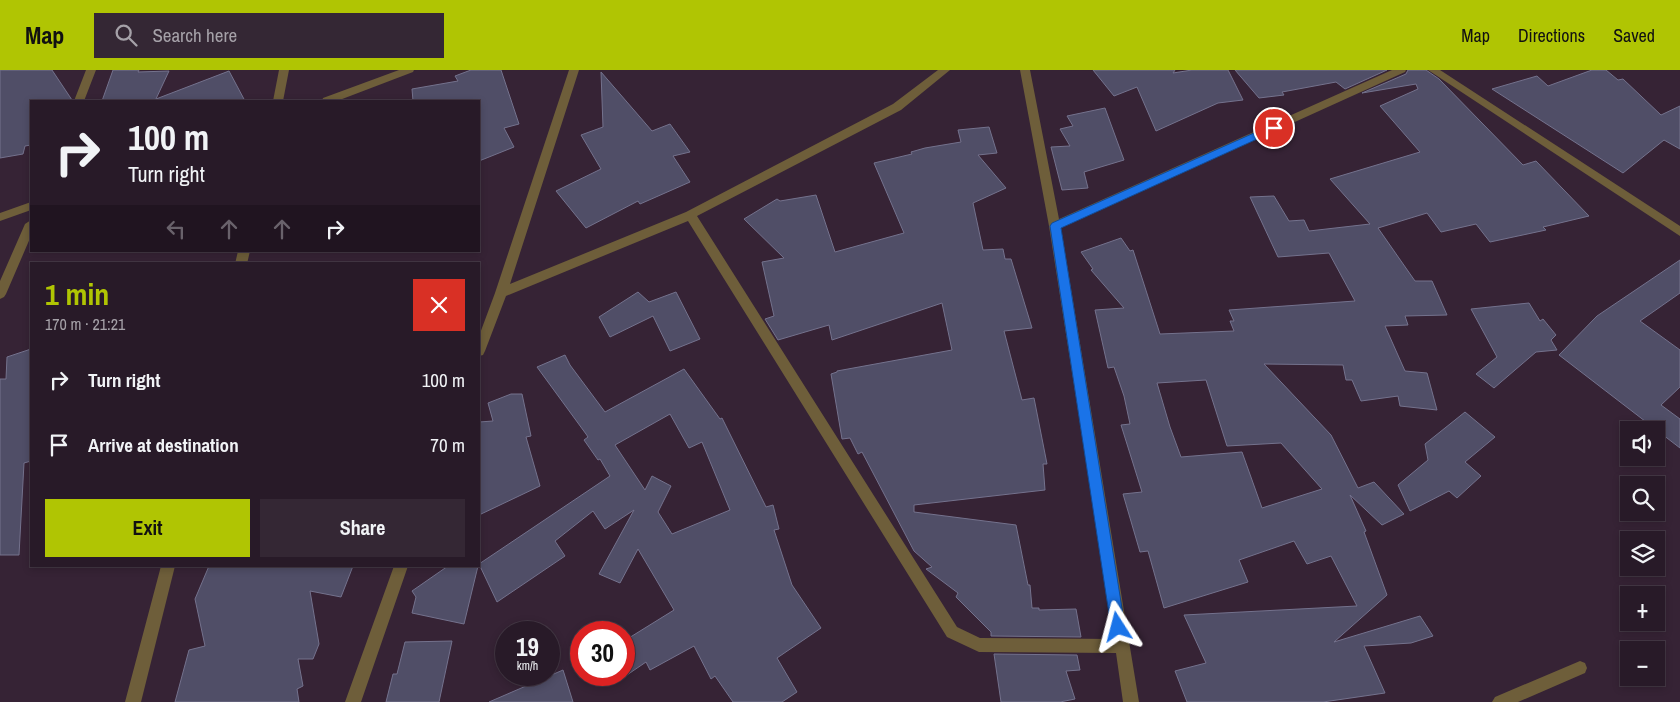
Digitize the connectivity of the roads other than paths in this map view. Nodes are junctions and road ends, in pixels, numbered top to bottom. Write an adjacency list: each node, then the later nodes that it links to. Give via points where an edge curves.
1 (91, 70): 9 (street)
2 (284, 70): 10 (street)
3 (409, 70): 11 (street)
4 (574, 70): 18 (street)
5 (945, 70): 13 (street, via 890,111)
6 (1025, 70): 16 (street)
7 (1401, 70): 16 (street)
8 (1433, 70): 17 (street)
9 (79, 100)
10 (278, 100)
11 (330, 100)
12 (30, 206): 14 (street)
13 (690, 215): 18 (street); 23 (street, via 952,632 979,644)
14 (0, 217)
15 (30, 226): 19 (street)
16 (1055, 226): 23 (street)
17 (1680, 232)
18 (501, 293): 20 (street)
19 (0, 294)
20 (481, 337)
21 (168, 567): 25 (street)
22 (401, 567): 26 (street)
23 (1121, 646): 27 (street)
24 (1580, 668): 28 (street)
25 (133, 702)
26 (353, 702)
27 (1131, 702)
28 (1500, 702)

